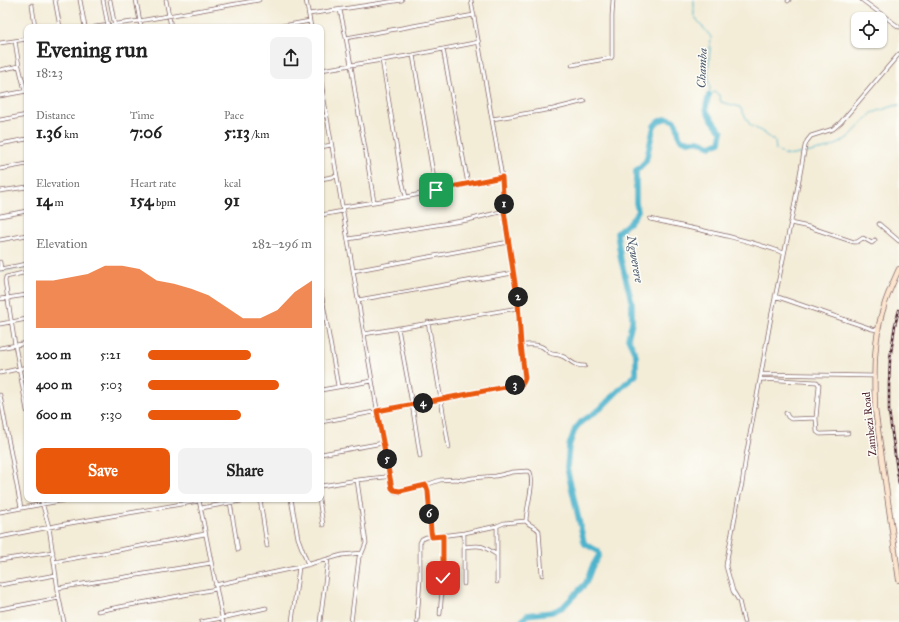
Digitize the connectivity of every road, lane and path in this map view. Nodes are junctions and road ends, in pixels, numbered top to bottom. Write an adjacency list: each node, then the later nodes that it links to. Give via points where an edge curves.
1 (56, 0): 21 (street)
2 (80, 0): 22 (street)
3 (103, 0): 23 (street)
4 (110, 0): 24 (street)
5 (136, 0): 18 (street)
6 (166, 0): 16 (street)
7 (259, 0): 16 (street)
8 (306, 0): 15 (street)
9 (402, 0): 14 (street)
10 (471, 0): 17 (street)
11 (613, 0): 40 (street, via 612,57)
12 (862, 0): 29 (street)
13 (32, 5): 20 (street)
14 (340, 10): 15 (street); 30 (street)
15 (309, 14): 19 (street)
16 (169, 15): 18 (street); 26 (street)
17 (474, 15): 30 (street); 33 (street)
18 (140, 21): 25 (street)
19 (310, 21): 27 (street); 28 (street)
20 (35, 24)
21 (60, 24)
22 (85, 24)
23 (109, 24)
24 (115, 24)
25 (125, 24)
26 (170, 24)
27 (294, 24)
28 (310, 24)
29 (899, 27)
30 (346, 38): 39 (street)
31 (24, 40): 32 (street)
32 (15, 41): 34 (street); 41 (street)
33 (479, 42): 35 (street); 52 (street)
34 (0, 43)
35 (443, 49): 37 (street); 63 (street)
36 (899, 54): 75 (street, via 841,122 833,129 811,136 807,141)
37 (413, 55): 38 (street); 65 (street)
38 (382, 60): 39 (street); 67 (street)
39 (351, 65): 43 (street); 68 (street)
40 (572, 65)
41 (19, 66): 42 (street); 44 (street)
42 (0, 70)
43 (324, 70)
44 (24, 84)
45 (24, 91): 46 (street)
46 (0, 96)
47 (324, 100): 51 (street)
48 (585, 101): 52 (street)
49 (24, 116): 53 (street)
50 (324, 116): 51 (street)
51 (327, 116): 56 (street)
52 (492, 119): 61 (street)
53 (0, 120)
54 (24, 140): 55 (street)
55 (0, 144)
56 (331, 145): 57 (street); 60 (street)
57 (324, 146)
58 (24, 165): 59 (street)
59 (0, 169)
60 (337, 176): 62 (street); 69 (street)
61 (502, 177): 63 (street); 70 (street)
62 (324, 178)
63 (468, 184): 65 (street)
64 (24, 187): 66 (street)
65 (436, 190): 67 (street)
66 (0, 191)
67 (406, 196): 68 (street)
68 (374, 202): 69 (street)
69 (343, 209): 72 (street); 79 (street)
70 (504, 211): 79 (street, via 468,220); 82 (street)
71 (24, 212): 73 (street)
72 (324, 214)
73 (0, 216)
74 (650, 219): 83 (street, via 735,238)
75 (790, 223): 80 (street, via 854,242 863,238 872,243); 83 (street)
76 (879, 224): 81 (street)
77 (24, 236): 78 (street)
78 (0, 240)
79 (348, 240): 88 (street)
80 (875, 240)
81 (899, 241)
82 (509, 242): 88 (street); 90 (street)
83 (784, 253): 94 (street)
84 (0, 262): 87 (street)
85 (24, 265): 87 (street)
86 (899, 268): 105 (main road, Zambezi Road, via 884,303)
87 (0, 269)
88 (353, 271): 97 (street)
89 (24, 273): 91 (street)
90 (513, 273): 97 (street); 98 (street)
91 (6, 277): 92 (street); 95 (street)
92 (0, 278)
93 (24, 295): 95 (street)
94 (775, 296): 105 (street); 115 (street)
95 (7, 297): 96 (street); 101 (street)
96 (0, 299)
97 (358, 300): 106 (street)
98 (518, 308): 102 (street); 109 (street)
99 (324, 309): 119 (street)
100 (24, 320): 101 (street)
101 (11, 322): 103 (street); 108 (street)
102 (428, 322): 104 (street); 123 (street)
103 (0, 324)
104 (398, 328): 106 (street); 124 (street)
105 (878, 330): 116 (main road, Zambezi Road)
106 (364, 334): 118 (street)
107 (24, 344): 108 (street)
108 (15, 345): 110 (street); 113 (street)
109 (521, 345): 111 (street, via 541,346 576,365); 123 (street, via 525,378 522,384)
110 (0, 348)
111 (585, 366)
112 (24, 368): 113 (street)
113 (20, 369): 114 (street); 121 (street)
114 (0, 373)
115 (761, 374): 116 (street); 117 (street)
116 (874, 376): 172 (main road, Zambezi Road, via 875,409)
117 (760, 379): 127 (street, via 817,382 819,385); 190 (street, via 726,566)
118 (372, 381): 119 (street); 125 (street)
119 (338, 386): 120 (street)
120 (324, 389)
121 (24, 394)
122 (0, 395): 146 (street)
123 (441, 400): 124 (street); 131 (street)
124 (412, 404): 125 (street); 133 (street)
125 (377, 411): 128 (street); 130 (street)
126 (786, 413): 127 (street, via 790,418)
127 (816, 418): 129 (street, via 817,432 820,434)
128 (324, 421)
129 (848, 434)
130 (383, 443): 132 (street); 134 (street)
131 (449, 448)
132 (324, 453)
133 (420, 456)
134 (389, 473): 135 (street, via 385,477); 137 (street, via 394,490)
135 (356, 480): 136 (street); 162 (street, via 366,543)
136 (324, 485)
137 (426, 485): 149 (street, via 440,480 463,480 528,471 532,475); 157 (street)
138 (54, 502): 145 (street)
139 (188, 502): 152 (street)
140 (199, 502): 147 (street)
141 (230, 502): 147 (street); 160 (street)
142 (260, 502): 158 (street)
143 (292, 502): 168 (street, via 298,538)
144 (319, 502): 150 (street)
145 (42, 504): 146 (street); 152 (street)
146 (21, 508): 148 (street)
147 (200, 508): 154 (street)
148 (0, 512)
149 (526, 521): 151 (street); 171 (street, via 539,530)
150 (324, 525)
151 (497, 526): 153 (street); 163 (street)
152 (49, 527): 156 (street); 161 (street)
153 (464, 533): 155 (street); 159 (street)
154 (205, 534): 166 (street); 167 (street)
155 (443, 536): 157 (street); 182 (street)
156 (0, 537)
157 (432, 537): 189 (street, via 422,539 420,543)
158 (267, 546)
159 (464, 547): 163 (street, via 484,546); 174 (street)
160 (238, 550)
161 (53, 552): 165 (street); 166 (street)
162 (362, 553): 164 (street); 188 (street, via 359,556)
163 (497, 555): 173 (street)
164 (328, 559): 168 (street); 187 (street)
165 (0, 560)
166 (54, 562): 170 (street)
167 (211, 563): 176 (street); 177 (street)
168 (308, 565): 169 (street)
169 (299, 567): 176 (street); 186 (street)
170 (56, 575): 175 (street); 177 (street)
171 (542, 575)
172 (899, 580)
173 (497, 582)
174 (464, 584)
175 (0, 585)
176 (215, 587): 181 (street); 183 (street)
177 (58, 588): 178 (street)
178 (59, 598): 180 (street); 184 (street)
179 (266, 608): 183 (street)
180 (0, 609)
181 (98, 611)
182 (440, 614)
183 (222, 620): 185 (street)
184 (64, 622)
185 (201, 622)
186 (292, 622)
187 (320, 622)
188 (351, 622)
189 (417, 622)
190 (744, 622)

